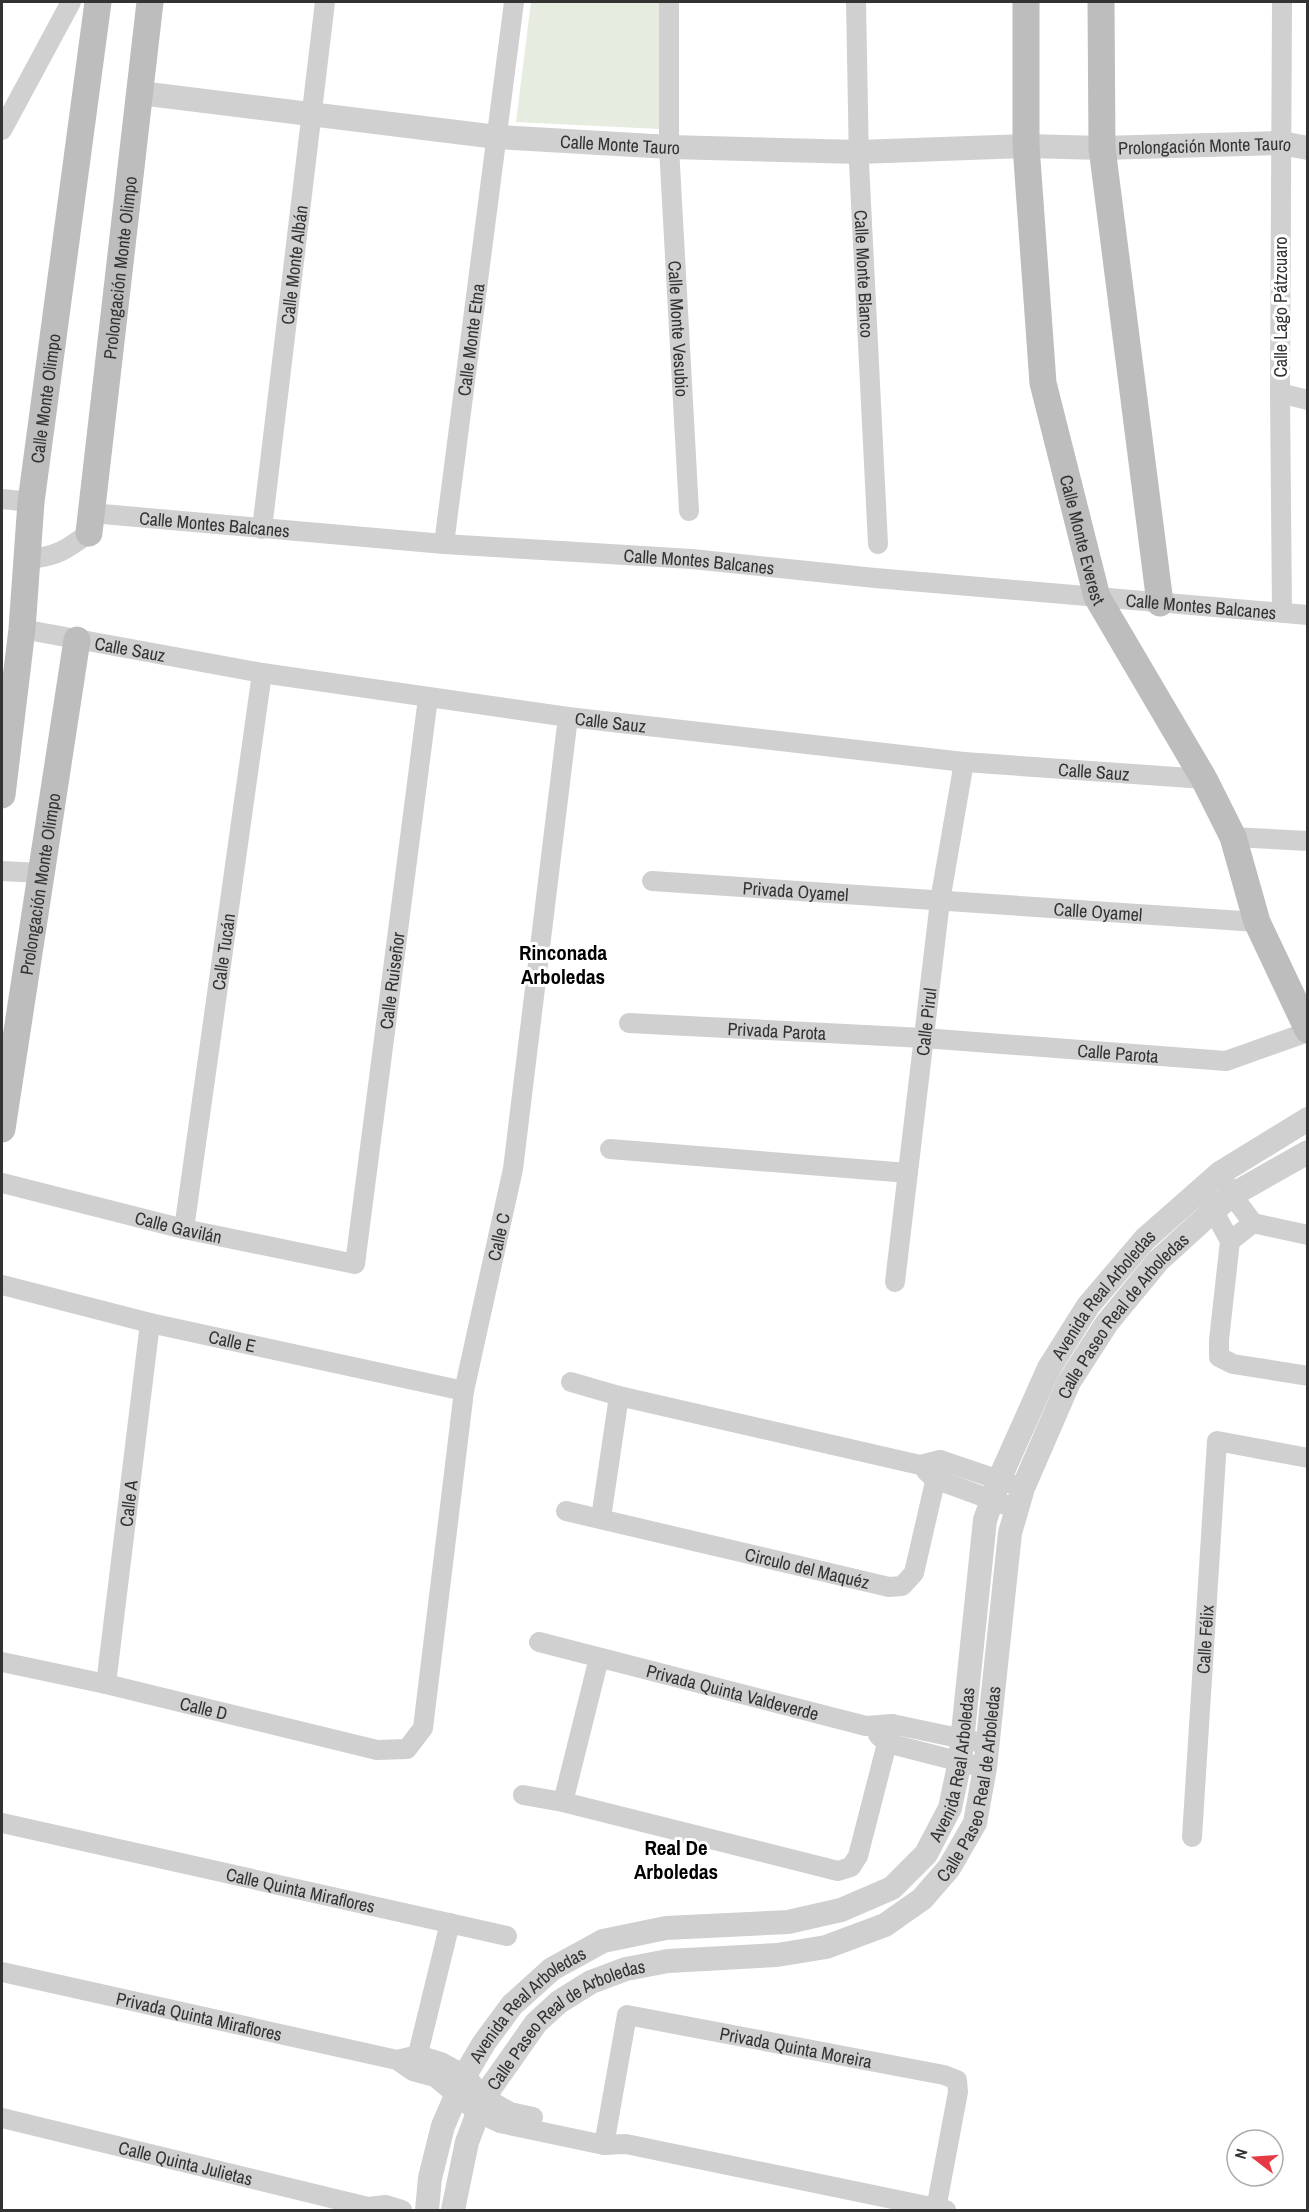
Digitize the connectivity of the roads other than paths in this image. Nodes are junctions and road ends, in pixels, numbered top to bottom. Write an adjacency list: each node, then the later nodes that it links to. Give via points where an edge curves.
1 (70, 2): 13 (street)
2 (150, 2): 11 (main road, Prolongación Monte Olimpo)
3 (325, 2): 12 (street, Calle Monte Albán)
4 (514, 2): 14 (street, Calle Monte Etna)
5 (669, 2): 17 (street, Calle Monte Vesubio)
6 (856, 2): 20 (street, Calle Monte Blanco)
7 (1026, 2): 16 (main road, Calle Monte Everest)
8 (1101, 2): 18 (main road)
9 (1282, 2): 15 (street, Calle Lago Pátzcuaro)
10 (93, 3): 24 (main road, Calle Monte Olimpo)
11 (140, 93): 12 (street, Calle Monte Tauro); 26 (main road, Prolongación Monte Olimpo)
12 (313, 114): 14 (street, Calle Monte Tauro); 27 (street, Calle Monte Albán)
13 (2, 130)
14 (497, 137): 17 (street, Calle Monte Tauro); 28 (street, Calle Monte Etna)
15 (1281, 144): 18 (street, Prolongación Monte Tauro); 19 (street, Prolongación Monte Tauro); 21 (street, Calle Lago Pátzcuaro)
16 (1026, 146): 18 (street, Calle Monte Tauro); 20 (street, Calle Monte Tauro); 31 (main road, Calle Monte Everest, via 1043,383)
17 (669, 147): 20 (street, Calle Monte Tauro); 25 (street, Calle Monte Vesubio)
18 (1102, 148): 32 (main road)
19 (1308, 148)
20 (859, 152): 29 (street, Calle Monte Blanco)
21 (1280, 393): 22 (street); 33 (street, Calle Lago Pátzcuaro)
22 (1308, 400)
23 (2, 499): 24 (street)
24 (31, 502): 30 (main road, Calle Monte Olimpo)
25 (688, 511)
26 (90, 523): 27 (street, Calle Montes Balcanes); 30 (street, via 70,547 48,557)
27 (262, 529): 28 (street, Calle Montes Balcanes)
28 (444, 544): 31 (street, Calle Montes Balcanes, via 692,559)
29 (878, 544)
30 (27, 559): 35 (main road, Calle Monte Olimpo)
31 (1097, 597): 32 (street, Calle Montes Balcanes); 41 (main road, Calle Monte Everest)
32 (1160, 603): 33 (street, Calle Montes Balcanes)
33 (1282, 613): 34 (street, Calle Montes Balcanes)
34 (1308, 615)
35 (22, 629): 36 (street, Calle Sauz); 42 (main road, Calle Monte Olimpo)
36 (76, 640): 37 (street, Calle Sauz); 46 (main road, Prolongación Monte Olimpo)
37 (262, 673): 38 (street, Calle Sauz); 63 (street, Calle Tucán)
38 (428, 698): 39 (street, Calle Sauz); 66 (street, Calle Ruiseñor)
39 (568, 717): 40 (street, Calle Sauz); 72 (street, Calle C, via 513,1169)
40 (964, 762): 41 (street, Calle Sauz); 48 (street, Calle Pirul)
41 (1204, 779): 43 (main road, Calle Monte Everest)
42 (2, 795)
43 (1233, 837): 44 (street); 49 (main road, Calle Monte Everest)
44 (1308, 841)
45 (2, 871): 46 (street)
46 (41, 873): 54 (main road, Prolongación Monte Olimpo)
47 (652, 881): 48 (street, Privada Oyamel)
48 (940, 901): 49 (street, Calle Oyamel); 52 (street, Calle Pirul)
49 (1257, 922): 51 (main road, Calle Monte Everest)
50 (629, 1023): 52 (street, Privada Parota)
51 (1308, 1031): 52 (street, Calle Parota, via 1226,1061)
52 (924, 1038): 57 (street, Calle Pirul)
53 (1308, 1119): 58 (street, Avenida Real Arboledas)
54 (2, 1130)
55 (610, 1149): 57 (street)
56 (1308, 1152): 61 (street, Calle Paseo Real de Arboledas)
57 (908, 1173): 67 (street, Calle Pirul)
58 (1220, 1173): 60 (street, Avenida Real Arboledas); 61 (street)
59 (2, 1183): 63 (street, Calle Gavilán)
60 (1201, 1189): 61 (street); 76 (street, Avenida Real Arboledas, via 1145,1239 1088,1306 1049,1368)
61 (1223, 1203): 62 (street); 65 (street); 77 (street, Calle Paseo Real de Arboledas, via 1158,1261 1107,1323 1069,1382)
62 (1254, 1223): 64 (street); 65 (street)
63 (184, 1229): 66 (street, Calle Gavilán)
64 (1308, 1235)
65 (1230, 1241): 70 (street, via 1219,1357 1233,1364)
66 (355, 1264)
67 (895, 1282)
68 (2, 1285): 69 (street, Calle E)
69 (150, 1323): 72 (street, Calle E); 83 (street, Calle A)
70 (1308, 1376)
71 (571, 1382): 73 (street)
72 (464, 1391): 86 (street, Calle C, via 423,1728)
73 (620, 1396): 75 (street); 79 (street)
74 (1308, 1458): 92 (street, Calle Félix, via 1217,1442)
75 (938, 1470): 76 (street); 79 (street, Circulo del Maquéz, via 914,1573 902,1586 889,1587)
76 (995, 1490): 77 (street); 87 (street, Avenida Real Arboledas, via 985,1520)
77 (1019, 1498): 85 (street, Calle Paseo Real de Arboledas, via 1010,1533)
78 (566, 1511): 79 (street, Circulo del Maquéz)
79 (601, 1518)
80 (539, 1642): 81 (street, Privada Quinta Valdeverde)
81 (598, 1658): 84 (street, Privada Quinta Valdeverde); 90 (street)
82 (2, 1662): 83 (street, Calle D)
83 (106, 1684): 86 (street, Calle D, via 377,1750)
84 (890, 1733): 87 (street, Privada Quinta Valdeverde); 90 (street, via 858,1856 851,1867 838,1870)
85 (987, 1744): 87 (street, Privada Quinta Valdeverde); 88 (street, Calle Paseo Real de Arboledas)
86 (407, 1749)
87 (961, 1750): 88 (street, Privada Quinta Valdeverde); 97 (street, Avenida Real Arboledas, via 950,1808 926,1854 892,1888 841,1910 788,1922 666,1928 603,1941 552,1969 512,2005)
88 (985, 1768): 98 (street, Calle Paseo Real de Arboledas, via 975,1823 949,1868 922,1899 885,1925 826,1947 777,1955 668,1961 626,1969 591,1982 559,2002 536,2023)
89 (523, 1795): 90 (street)
90 (563, 1802)
91 (2, 1823): 93 (street, Calle Quinta Miraflores)
92 (1192, 1838)
93 (450, 1923): 94 (street); 96 (street)
94 (507, 1936)
95 (2, 1972): 96 (street, Privada Quinta Miraflores)
96 (409, 2062): 97 (street, Privada Quinta Miraflores, via 441,2062)
97 (460, 2085): 98 (street, Privada Quinta Moreira); 103 (street, Avenida Real Arboledas, via 443,2126 430,2178)
98 (480, 2104): 100 (street, Privada Quinta Moreira, via 500,2122); 104 (street, Calle Paseo Real de Arboledas, via 467,2142)
99 (2, 2118): 101 (street, Calle Quinta Julietas)
100 (606, 2139): 102 (street, Privada Quinta Moreira); 102 (street, Privada Quinta Moreira, via 627,2015 944,2075 957,2080 958,2091)
101 (382, 2209)
102 (941, 2210)
103 (427, 2211)
104 (453, 2211)

